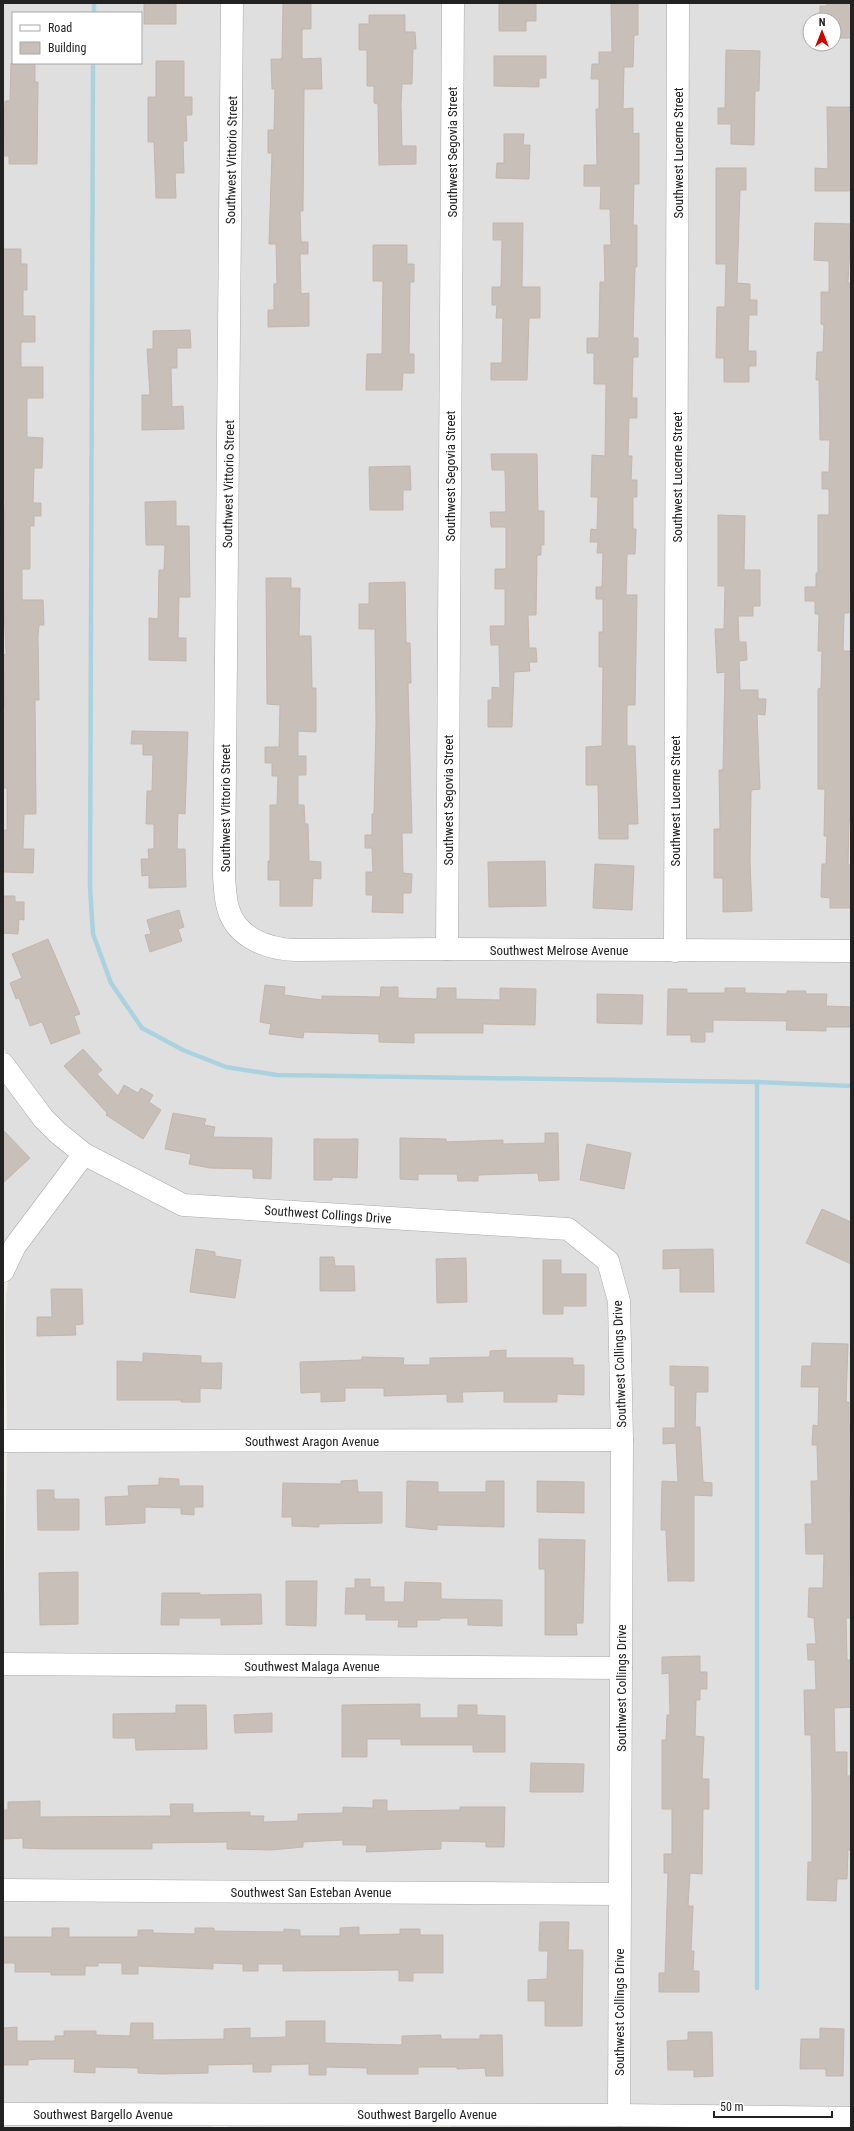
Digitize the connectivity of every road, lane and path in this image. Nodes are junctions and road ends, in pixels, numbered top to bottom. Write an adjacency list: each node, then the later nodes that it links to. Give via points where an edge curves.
1 (232, 3): 4 (street, Southwest Vittorio Street, via 224,877 228,910 236,923 246,934)
2 (453, 3): 5 (street, Southwest Segovia Street)
3 (678, 3): 6 (street, Southwest Lucerne Street)
4 (267, 946): 5 (street, Southwest Melrose Avenue, via 295,950)
5 (448, 949): 6 (street, Southwest Melrose Avenue)
6 (675, 951): 7 (street, Southwest Melrose Avenue)
7 (851, 951)
8 (3, 1064): 9 (street, Southwest Collings Drive, via 44,1118)
9 (84, 1154): 10 (street, via 15,1246); 11 (street, Southwest Collings Drive, via 183,1205 568,1230 608,1261 619,1301)
10 (3, 1271)
11 (622, 1440): 12 (street, Southwest Aragon Avenue); 14 (street, Southwest Collings Drive)
12 (3, 1441)
13 (3, 1664): 14 (street, Southwest Malaga Avenue)
14 (621, 1668): 16 (street, Southwest Collings Drive)
15 (3, 1890): 16 (street, Southwest San Esteban Avenue)
16 (619, 1894): 18 (street, Southwest Collings Drive)
17 (3, 2114): 20 (street, Southwest Bargello Avenue)
18 (619, 2114): 19 (street, Southwest Bargello Avenue); 21 (street, Southwest Bargello Avenue)
19 (851, 2118)
20 (220, 2121): 21 (street, Southwest Bargello Avenue)
21 (442, 2121)

